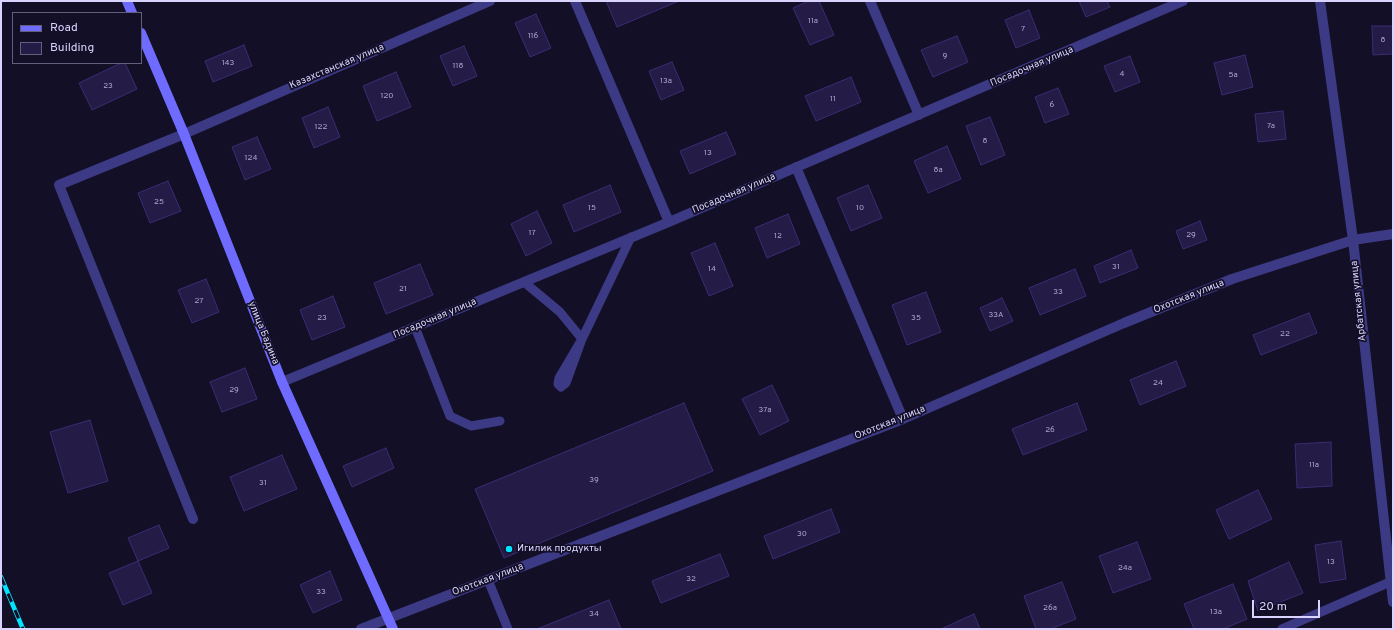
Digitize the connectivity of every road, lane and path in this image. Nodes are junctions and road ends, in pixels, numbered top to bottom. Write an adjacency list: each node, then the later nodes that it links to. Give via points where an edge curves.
1 (127, 1): 7 (street)
2 (490, 1): 10 (street, Казахстанская улица)
3 (575, 1): 12 (street)
4 (870, 1): 9 (street)
5 (1183, 1): 9 (street, Посадочная улица)
6 (1320, 1): 15 (street, Арбатская улица)
7 (132, 12)
8 (142, 35): 10 (street, улица Бадина)
9 (919, 115): 11 (street, Посадочная улица)
10 (184, 134): 18 (street, улица Бадина); 21 (street, Казахстанская улица, via 59,185)
11 (796, 167): 12 (street, Посадочная улица); 19 (street)
12 (669, 222): 14 (street, Посадочная улица)
13 (1393, 234): 15 (street, Охотская улица)
14 (631, 237): 16 (street, Посадочная улица); 16 (lane, via 582,339 560,312)
15 (1353, 240): 19 (street, Охотская улица, via 1225,282); 23 (street, Арбатская улица)
16 (524, 282): 17 (street, Посадочная улица)
17 (415, 327): 18 (street, Посадочная улица); 20 (lane, via 450,416 471,426)
18 (282, 382): 25 (street, улица Бадина)
19 (903, 419): 22 (street, Охотская улица)
20 (500, 421)
21 (193, 519)
22 (488, 580): 25 (street, Охотская улица); 28 (lane)
23 (1390, 582): 24 (street, Арбатская улица); 29 (lane)
24 (1393, 602)
25 (389, 618): 26 (street, Охотская улица); 27 (street, улица Бадина)
26 (360, 629)
27 (393, 629)
28 (508, 629)
29 (1282, 629)

